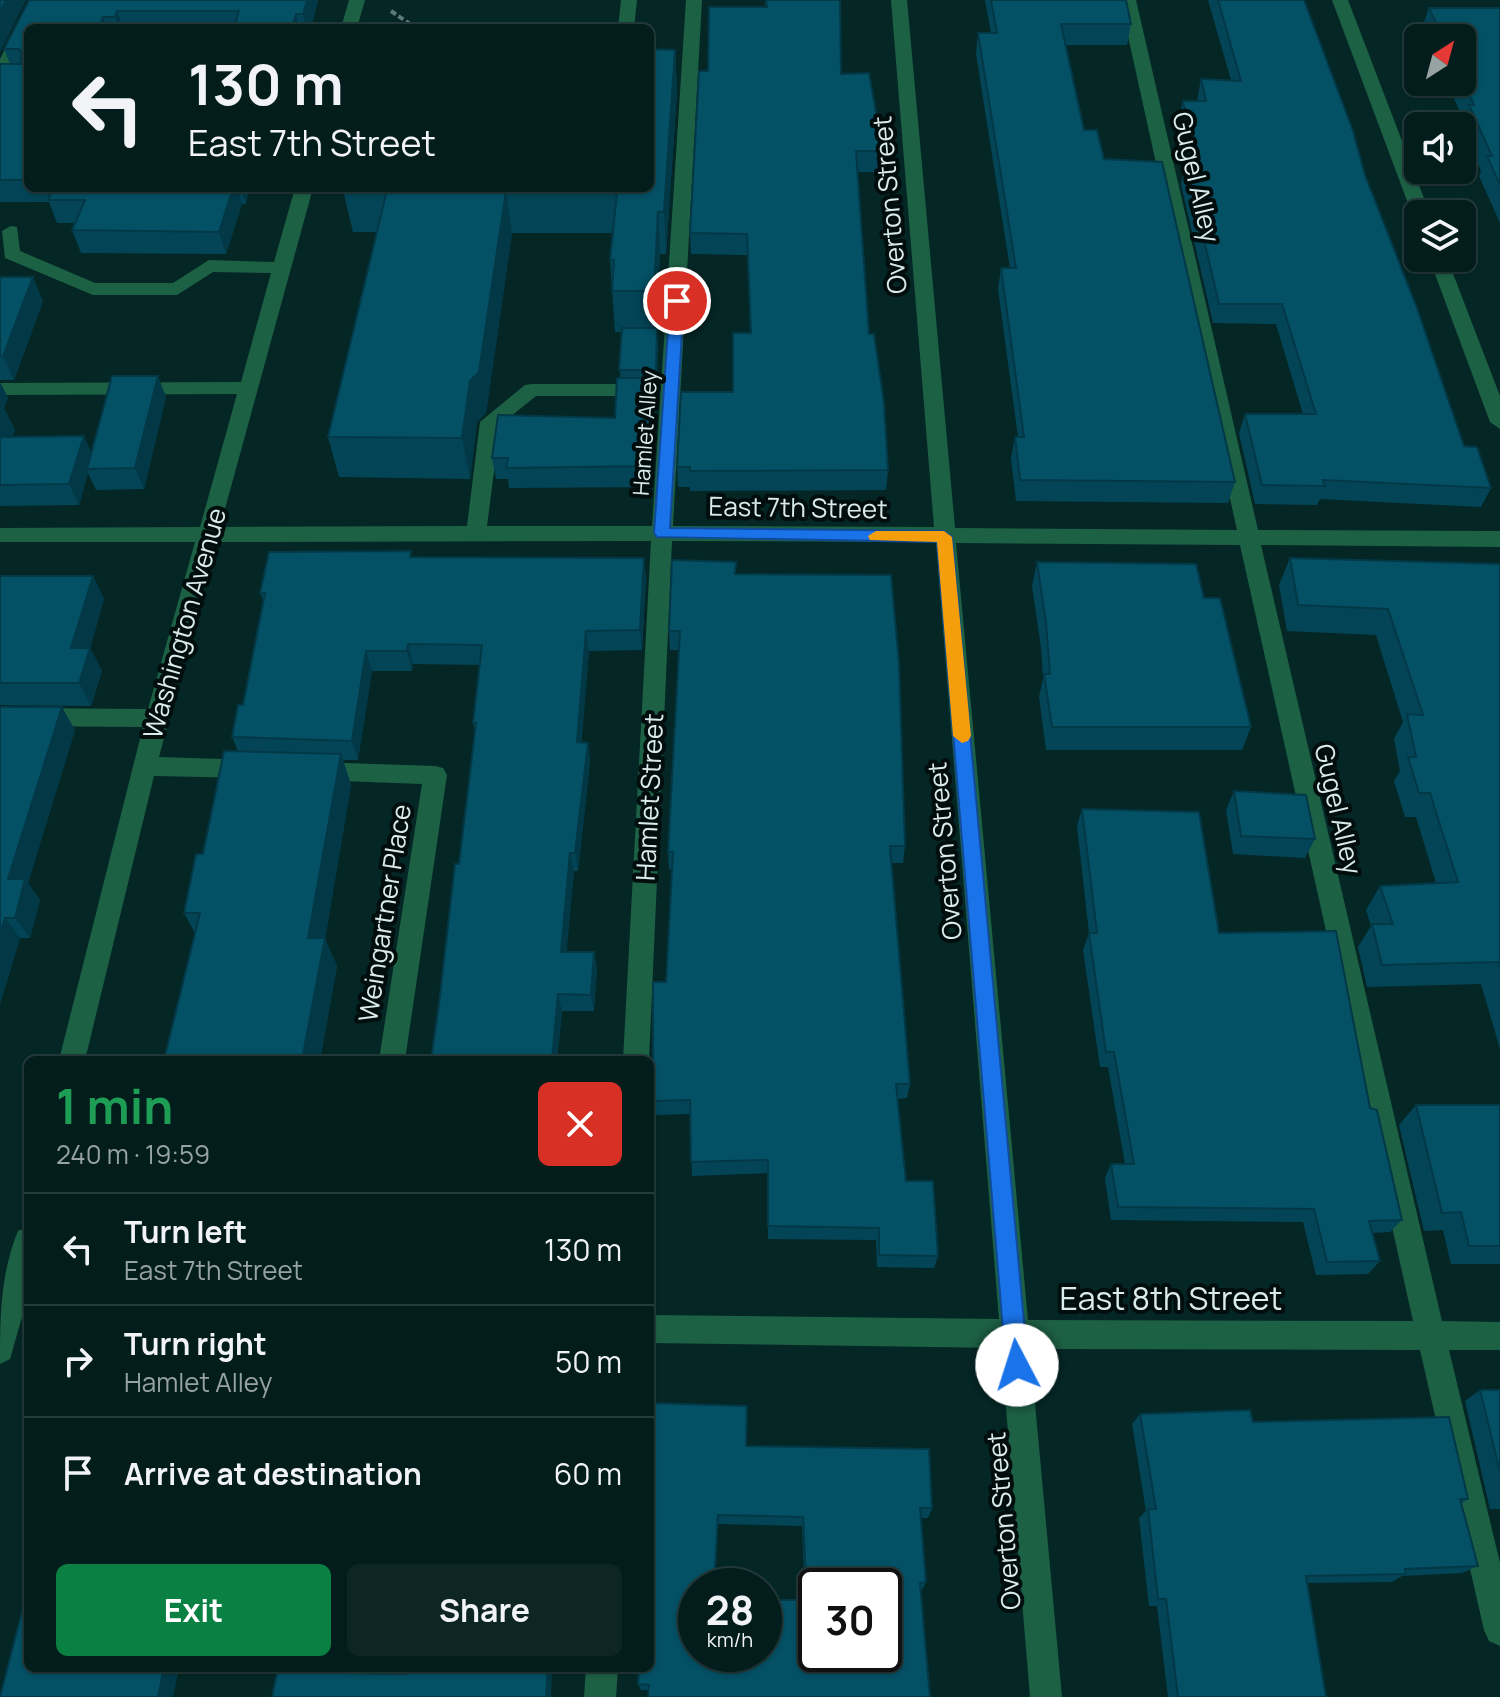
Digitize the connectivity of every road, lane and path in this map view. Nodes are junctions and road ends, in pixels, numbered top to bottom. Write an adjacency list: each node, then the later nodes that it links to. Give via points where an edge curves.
1 (37, 0): 9 (street)
2 (357, 0): 10 (street)
3 (629, 0): 12 (street)
4 (694, 0): 22 (street, Hamlet Alley)
5 (899, 0): 28 (street, Overton Street)
6 (1128, 0): 29 (street, Gugel Alley)
7 (1340, 0): 16 (street)
8 (391, 11): 11 (path)
9 (27, 24)
10 (350, 24)
11 (410, 24)
12 (626, 24)
13 (24, 32): 14 (street)
14 (5, 78)
15 (303, 192): 18 (street, Washington Avenue)
16 (1416, 200)
17 (11, 231): 18 (street, via 11,254 93,289 177,289 209,266)
18 (282, 268): 20 (street, Washington Avenue)
19 (1443, 272): 23 (street)
20 (248, 388): 21 (street); 27 (street, Washington Avenue)
21 (0, 389)
22 (672, 390): 24 (street, Hamlet Alley); 25 (street, via 532,390 490,422)
23 (1500, 422)
24 (662, 533): 25 (street, East 7th Street); 28 (street, East 7th Street); 36 (street, Hamlet Street)
25 (476, 534): 27 (street, East 7th Street)
26 (0, 535): 27 (street, East 7th Street)
27 (209, 536): 32 (street, Washington Avenue)
28 (944, 537): 29 (street, East 7th Street); 40 (street, Overton Street)
29 (1250, 538): 30 (street, East 7th Street); 42 (street, Gugel Alley)
30 (1500, 539)
31 (0, 717): 32 (street)
32 (157, 718): 33 (street, Washington Avenue)
33 (144, 766): 34 (street, Washington Avenue); 35 (street, Weingartner Place, via 435,775)
34 (73, 1056)
35 (393, 1056)
36 (636, 1056)
37 (24, 1260): 39 (street)
38 (654, 1329): 40 (street, East 8th Street)
39 (9, 1331)
40 (1014, 1334): 42 (street, East 8th Street); 46 (street, Overton Street)
41 (1500, 1336): 42 (street, East 8th Street)
42 (1430, 1337): 43 (street, Gugel Alley)
43 (1500, 1630)
44 (602, 1672): 45 (street)
45 (600, 1697)
46 (1046, 1697)

